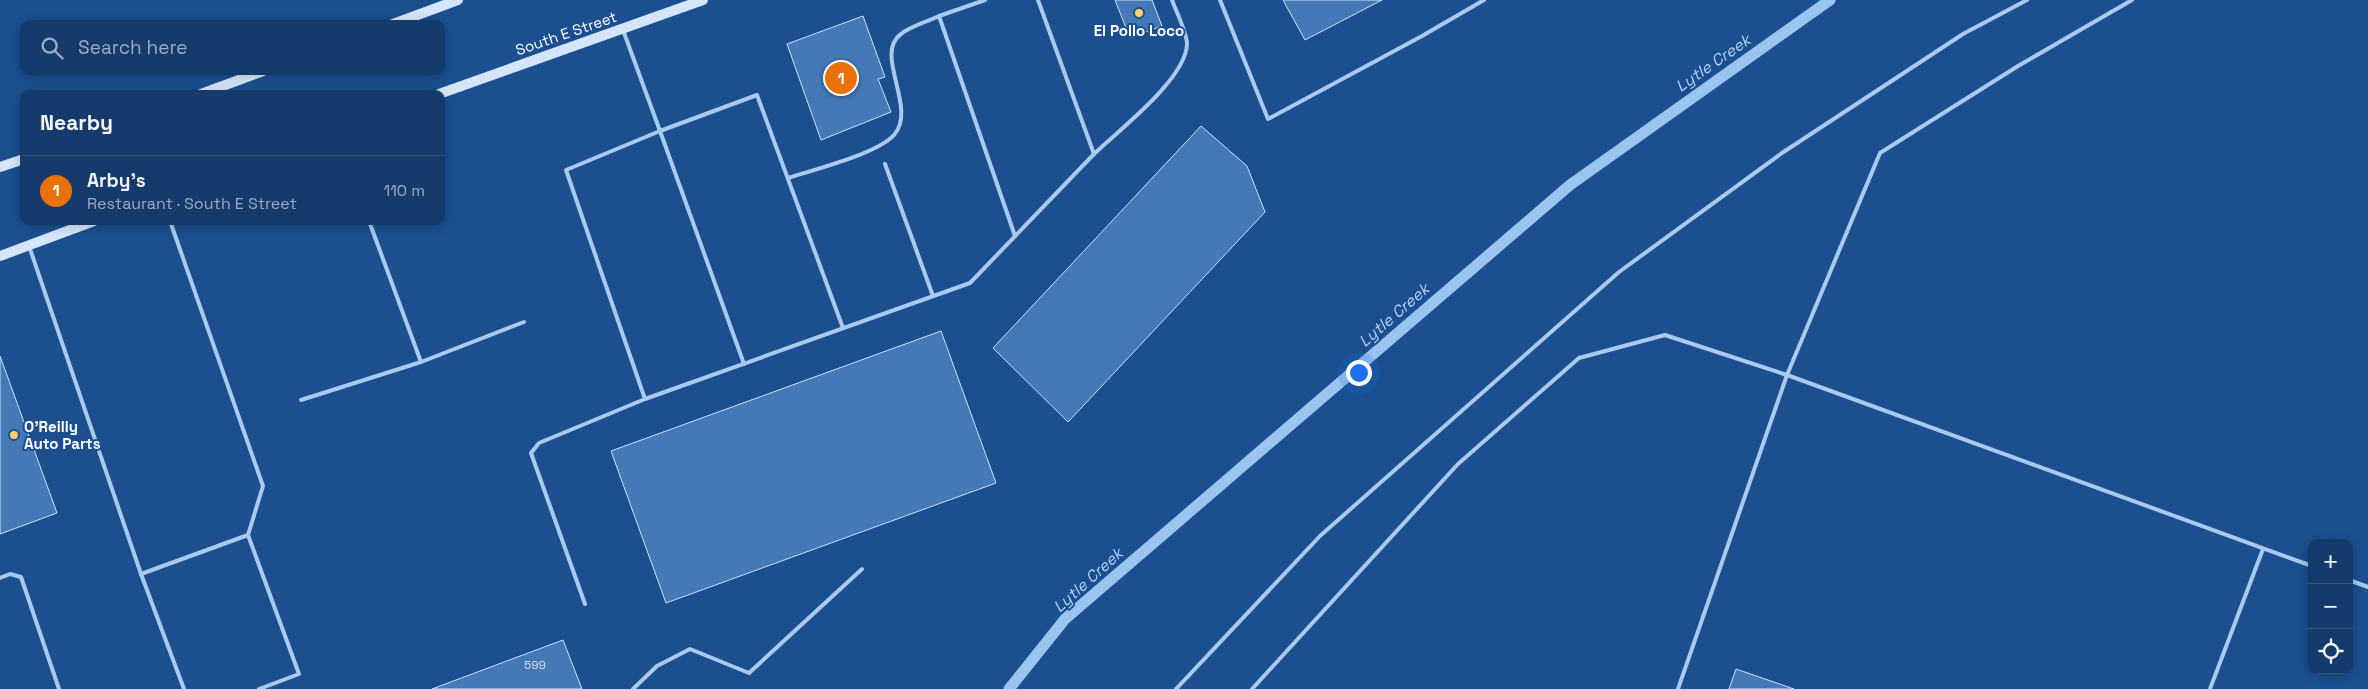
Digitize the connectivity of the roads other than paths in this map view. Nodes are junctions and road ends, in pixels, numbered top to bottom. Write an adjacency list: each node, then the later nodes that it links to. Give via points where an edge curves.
1 (458, 0): 11 (main road)
2 (703, 0): 12 (main road, South E Street)
3 (985, 0): 10 (lane)
4 (1038, 0): 17 (lane)
5 (1172, 0): 17 (lane, via 1187,43 1182,62 1165,88)
6 (1220, 0): 7 (lane, via 1268,119)
7 (1484, 0)
8 (2027, 0): 49 (lane, via 1963,34 1782,153 1619,272 1320,536)
9 (2132, 0): 33 (lane, via 2018,66 1880,153)
10 (939, 16): 21 (lane, via 900,34 891,48 901,111 894,136 875,148); 25 (lane)
11 (404, 20)
12 (623, 29): 15 (main road, South E Street); 16 (lane)
13 (252, 75): 14 (main road)
14 (212, 90)
15 (445, 92)
16 (660, 132): 21 (lane, via 757,95); 32 (lane); 34 (lane, via 566,170)
17 (1094, 154): 25 (lane)
18 (20, 160): 20 (main road)
19 (885, 164): 28 (lane)
20 (0, 168)
21 (788, 178): 30 (lane)
22 (84, 225): 26 (main road)
23 (171, 225): 36 (lane, via 263,486)
24 (370, 225): 31 (lane)
25 (1015, 236): 28 (lane, via 970,283)
26 (29, 246): 27 (main road); 40 (lane)
27 (0, 256)
28 (932, 296): 30 (lane)
29 (524, 322): 31 (lane)
30 (843, 328): 32 (lane)
31 (421, 362): 35 (lane)
32 (744, 364): 34 (lane)
33 (1787, 375): 37 (lane); 50 (lane, via 1665,335 1579,358 1458,464); 51 (lane)
34 (645, 399): 44 (lane, via 539,443 531,453)
35 (301, 400)
36 (248, 535): 40 (lane); 47 (lane, via 298,674)
37 (2263, 549): 38 (lane); 52 (lane)
38 (2308, 565)
39 (862, 569): 48 (lane, via 749,673 690,649 657,666)
40 (141, 574): 46 (lane)
41 (0, 578): 45 (lane, via 10,574 21,577)
42 (2353, 581): 43 (lane)
43 (2368, 587)
44 (585, 604)
45 (59, 689)
46 (184, 689)
47 (258, 689)
48 (633, 689)
49 (1176, 689)
50 (1252, 689)
51 (1678, 689)
52 (2210, 689)

